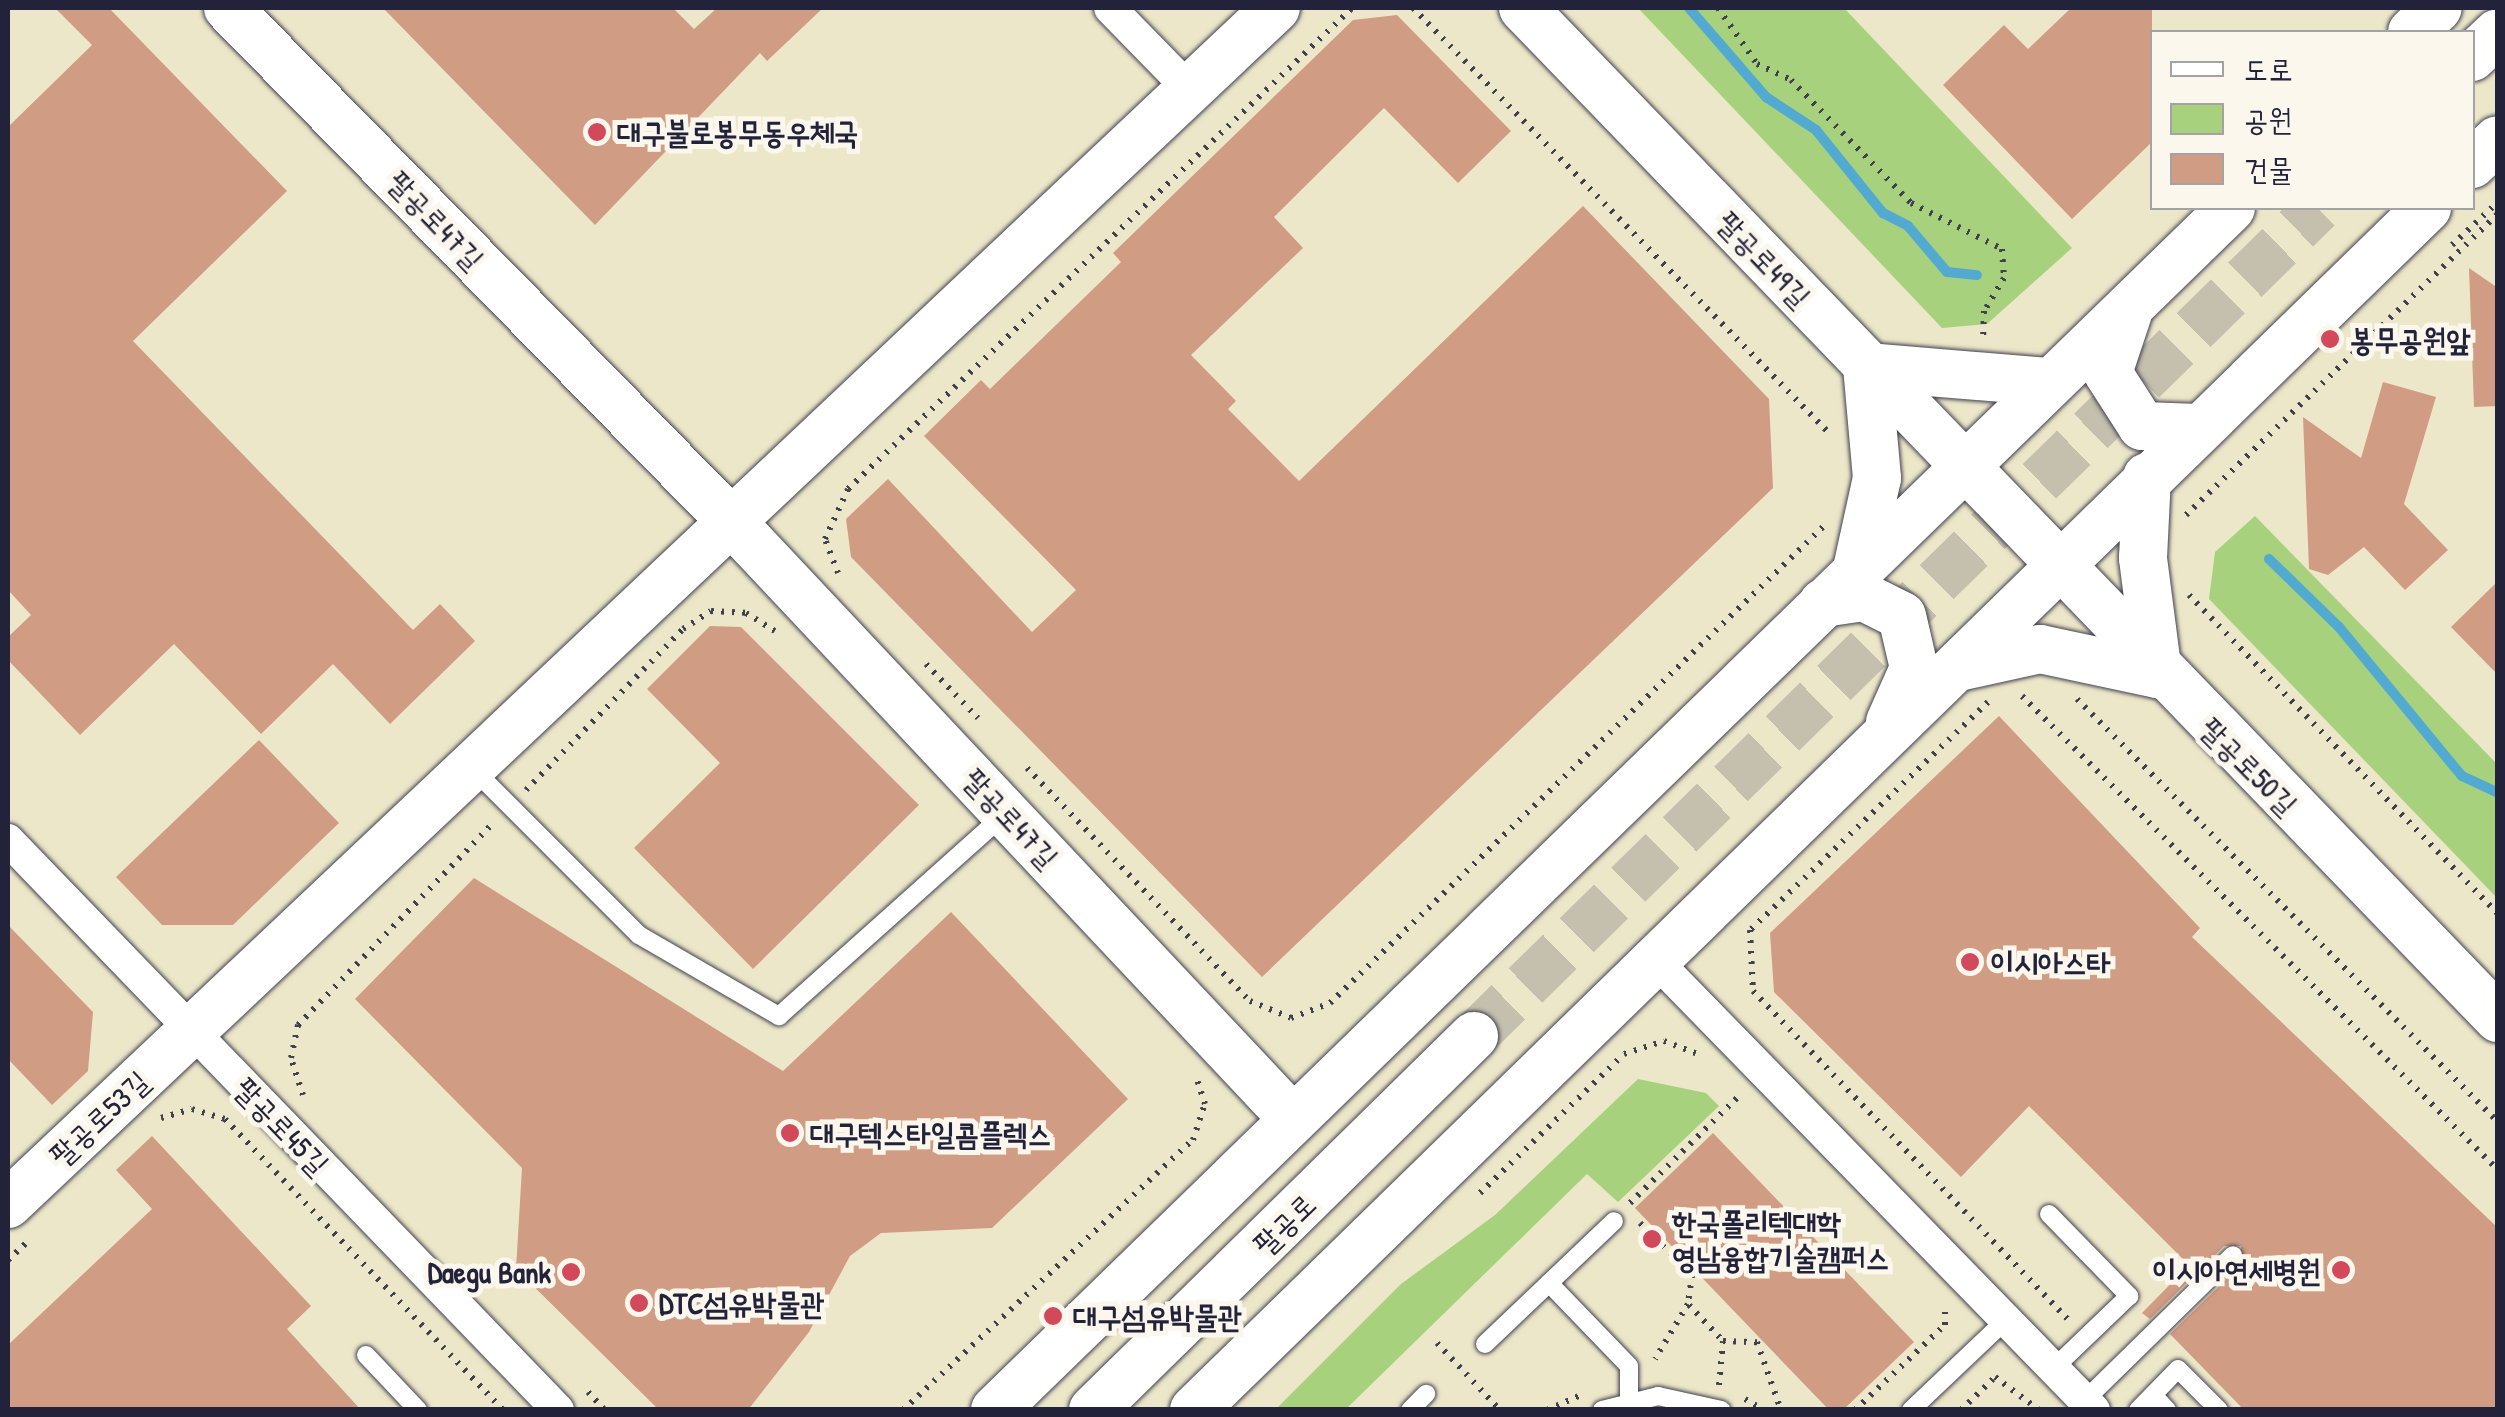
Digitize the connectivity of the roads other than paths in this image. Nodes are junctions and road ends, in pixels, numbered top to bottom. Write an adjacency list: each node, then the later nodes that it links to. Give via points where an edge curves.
1 (228, 8): 21 (main road, 팔공로47길)
2 (1110, 8): 9 (street)
3 (1276, 8): 9 (main road)
4 (1523, 8): 15 (main road, 팔공로49길)
5 (2438, 8): 6 (main road)
6 (2414, 30)
7 (2498, 33): 8 (main road)
8 (2475, 54)
9 (1190, 90): 21 (main road)
10 (2498, 140): 11 (main road)
11 (2475, 161)
12 (2229, 210): 14 (main road)
13 (2425, 210): 17 (main road)
14 (2130, 305): 16 (main road); 17 (main road, via 2108,373 2142,426)
15 (1866, 367): 16 (main road); 18 (main road, 팔공로49길); 23 (main road, via 1876,478)
16 (2050, 382): 18 (main road)
17 (2199, 428): 19 (main road)
18 (1962, 467): 20 (main road, 팔공로49길); 23 (main road)
19 (2147, 477): 22 (main road); 26 (main road, via 2143,558)
20 (2004, 511): 22 (main road, 팔공로50길)
21 (728, 518): 28 (main road, 팔공로53길); 29 (main road, 팔공로47길)
22 (2055, 566): 25 (main road); 26 (main road, 팔공로50길)
23 (1857, 570): 24 (main road)
24 (1823, 603): 27 (main road, via 1864,597 1902,616 1914,668); 35 (main road)
25 (1958, 667): 26 (main road, via 2040,650); 27 (main road)
26 (2158, 674): 32 (main road, 팔공로50길)
27 (1883, 739): 31 (main road)
28 (470, 766): 29 (lane, via 639,935 779,1016); 33 (main road, 팔공로53길)
29 (1006, 813): 35 (main road, 팔공로47길)
30 (8, 840): 33 (street, 팔공로45길)
31 (1654, 959): 41 (street); 53 (main road)
32 (2498, 1018)
33 (191, 1032): 37 (main road, 팔공로53길); 50 (street, 팔공로45길)
34 (1474, 1036): 52 (main road, 팔공로)
35 (1292, 1119): 51 (main road)
36 (2049, 1214): 44 (lane, via 2130,1296)
37 (21, 1220)
38 (1614, 1221): 40 (lane)
39 (2233, 1255): 48 (lane)
40 (1549, 1283): 42 (lane); 47 (lane, via 1629,1366)
41 (2006, 1320): 44 (street); 57 (lane)
42 (1486, 1344)
43 (366, 1356): 49 (lane)
44 (2053, 1369): 48 (street)
45 (1426, 1394): 54 (lane)
46 (2153, 1395): 58 (lane); 59 (lane); 60 (lane, via 2178,1369)
47 (1629, 1400): 55 (lane); 56 (lane, via 1676,1397)
48 (2089, 1405)
49 (418, 1410)
50 (558, 1410)
51 (995, 1410)
52 (1093, 1410)
53 (1194, 1410)
54 (1410, 1410)
55 (1602, 1410)
56 (1721, 1410)
57 (1911, 1410)
58 (2138, 1410)
59 (2167, 1410)
60 (2219, 1410)

